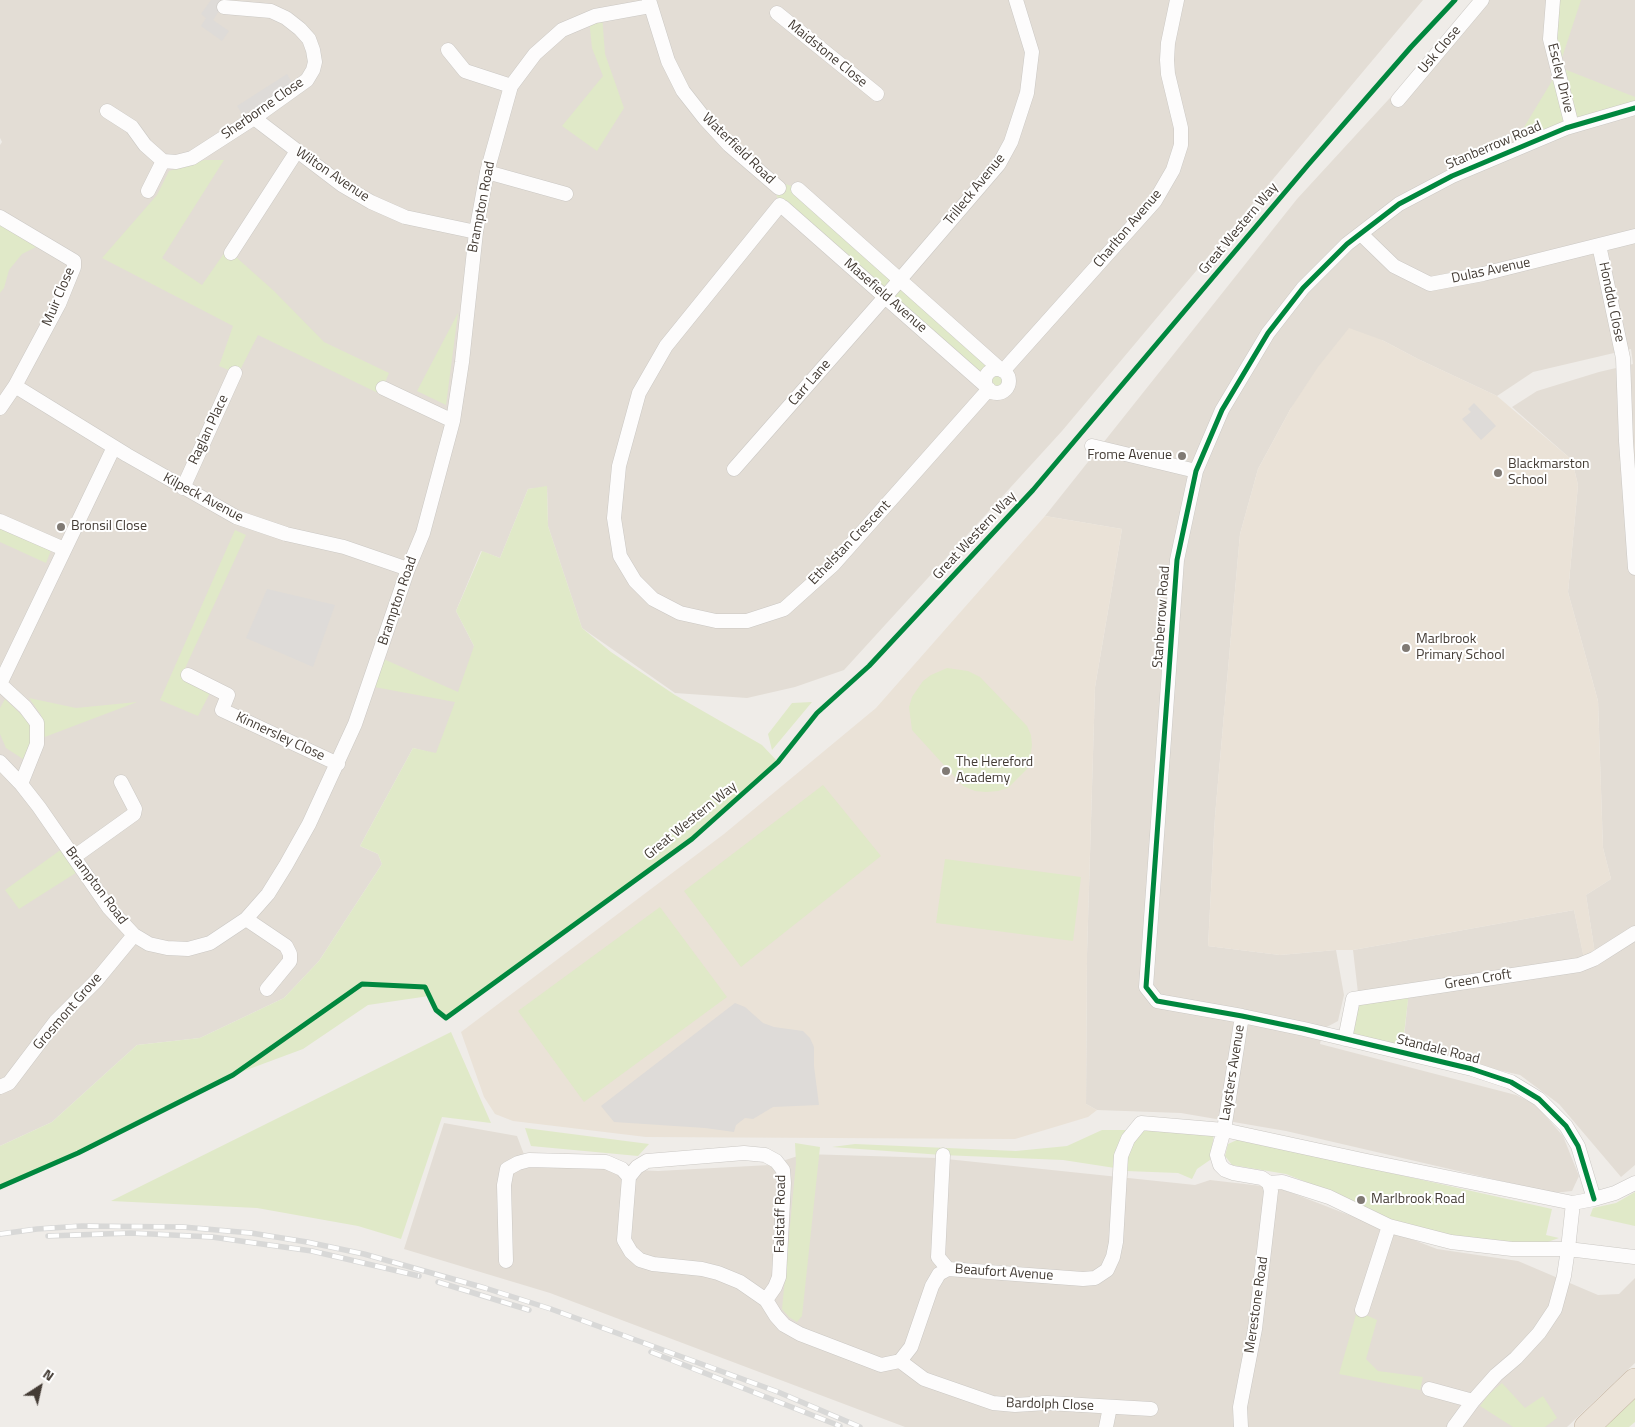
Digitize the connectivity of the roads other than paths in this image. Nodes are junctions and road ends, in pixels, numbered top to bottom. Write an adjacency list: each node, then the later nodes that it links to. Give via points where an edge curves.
1 (1016, 0): 30 (street, Trilleck Avenue, via 1032,52 1027,93 1011,142 999,164)
2 (1177, 0): 32 (street, Charlton Avenue, via 1167,60 1181,128 1181,145 1173,170 1154,201)
3 (1482, 0): 11 (street, Usk Close)
4 (1552, 0): 15 (street, Escley Drive, via 1550,39)
5 (650, 3): 9 (street, Brampton Road, via 594,16 562,30 535,54); 19 (street, Waterfield Road, via 668,61 683,91 729,145)
6 (224, 7): 14 (street, Sherborne Close, via 271,11 286,18 300,29 313,50 315,62 307,80)
7 (777, 13): 10 (street, Maidstone Close)
8 (448, 50): 9 (street, via 466,71)
9 (511, 86): 18 (street, Brampton Road)
10 (877, 94)
11 (1398, 100)
12 (1635, 108): 15 (street, Stanberrow Road)
13 (108, 111): 17 (street, via 132,127 145,146)
14 (254, 118): 16 (street, Wilton Avenue); 17 (street, Sherborne Close, via 192,158)
15 (1572, 126): 26 (street, Stanberrow Road, via 1452,176 1400,204)
16 (297, 151): 25 (street, Wilton Avenue, via 342,185 405,218); 29 (street)
17 (163, 161): 21 (street)
18 (487, 172): 22 (street); 25 (street, Brampton Road)
19 (779, 188): 20 (street, via 790,184); 23 (street, via 776,198)
20 (798, 189): 23 (street, via 798,203 790,208); 30 (street, Masefield Avenue)
21 (148, 191)
22 (566, 194)
23 (782, 206): 31 (street, Masefield Avenue); 35 (street, Ethelstan Crescent, via 666,346 639,393 619,466 614,518 620,556 635,581 653,599 680,613 716,621 747,621 784,609 833,565)
24 (0, 217): 34 (street, Muir Close, via 74,261 59,304)
25 (476, 232): 38 (street, Brampton Road)
26 (1361, 234): 28 (street, Dulas Avenue, via 1394,266 1430,284); 42 (street, Stanberrow Road, via 1303,288 1268,333 1222,410)
27 (1635, 236): 28 (street, Dulas Avenue)
28 (1599, 246): 46 (street, Honddu Close, via 1623,358)
29 (231, 253)
30 (899, 280): 31 (street, Trilleck Avenue); 32 (street, Masefield Avenue)
31 (885, 297): 35 (street, Masefield Avenue); 41 (street, Carr Lane)
32 (1001, 370): 35 (street, via 988,373); 35 (street, via 1009,381 1005,390 995,392)
33 (236, 373): 43 (street, Raglan Place)
34 (15, 386): 37 (street, Muir Close); 40 (street, Kilpeck Avenue)
35 (987, 387)
36 (383, 388): 38 (street)
37 (0, 408)
38 (453, 421): 47 (street, Brampton Road, via 422,533)
39 (1092, 446): 42 (street)
40 (114, 447): 43 (street, Kilpeck Avenue); 45 (street)
41 (734, 469)
42 (1196, 471): 59 (street, Stanberrow Road, via 1177,560 1146,987 1156,1001)
43 (183, 488): 47 (street, Kilpeck Avenue, via 253,524)
44 (0, 521): 45 (street)
45 (64, 549): 49 (street)
46 (1635, 568)
47 (408, 569): 51 (street, Brampton Road, via 369,686)
48 (188, 675): 51 (street, Kinnersley Close, via 228,695 222,710)
49 (0, 684): 53 (street, via 37,724 37,744)
50 (0, 762): 53 (street, Brampton Road)
51 (338, 764): 55 (street, Brampton Road, via 286,865 268,894)
52 (121, 782): 54 (street, via 135,809 134,814)
53 (21, 784): 54 (street, Brampton Road)
54 (74, 857): 57 (street, Brampton Road, via 109,908)
55 (246, 919): 57 (street, Brampton Road, via 210,943 188,949 149,944); 58 (street, via 286,946 290,954 290,961)
56 (1635, 933): 60 (street, Green Croft, via 1594,959 1578,965 1353,999)
57 (134, 935): 61 (street, Grosmont Grove, via 96,981 56,1021 9,1083)
58 (267, 989)
59 (1242, 1016): 60 (street, Standale Road); 62 (street, Laysters Avenue)
60 (1344, 1039): 67 (street, Standale Road, via 1472,1069 1511,1082 1538,1099 1566,1126 1578,1146)
61 (0, 1087)
62 (1224, 1130): 65 (street, via 1217,1156 1220,1165 1233,1173 1262,1178); 68 (street); 73 (street, Beaufort Avenue, via 1140,1123 1121,1156 1113,1257 1107,1270 1094,1278)
63 (943, 1155): 73 (street, via 938,1257)
64 (629, 1176): 72 (street, via 606,1162 529,1160 508,1169 504,1185); 74 (street, via 624,1240 631,1252 640,1260 653,1264 718,1273 740,1282); 74 (street, Falstaff Road, via 647,1161 744,1153 765,1155 776,1161 783,1170 784,1183 779,1277)
65 (1269, 1183): 69 (street, via 1282,1182 1329,1196); 83 (street, Merestone Road, via 1271,1191 1255,1329 1240,1407)
66 (1635, 1183): 67 (street)
67 (1594, 1199): 68 (street)
68 (1573, 1203): 70 (street)
69 (1390, 1226): 70 (street, via 1451,1242 1512,1249); 75 (street)
70 (1568, 1249): 71 (street); 79 (street, via 1555,1308 1539,1333)
71 (1634, 1257)
72 (506, 1261)
73 (948, 1269): 76 (street, Beaufort Avenue, via 939,1274 932,1286 911,1347)
74 (766, 1300): 76 (street, via 776,1316 800,1334 881,1365)
75 (1362, 1310)
76 (900, 1361): 80 (street, Bardolph Close, via 924,1379 993,1403)
77 (1635, 1381): 85 (highway)
78 (1429, 1389): 79 (street)
79 (1473, 1401): 84 (street)
80 (1110, 1407): 81 (street, Bardolph Close); 82 (street)
81 (1151, 1409)
82 (1106, 1427)
83 (1241, 1427)
84 (1454, 1427)
85 (1587, 1427)

